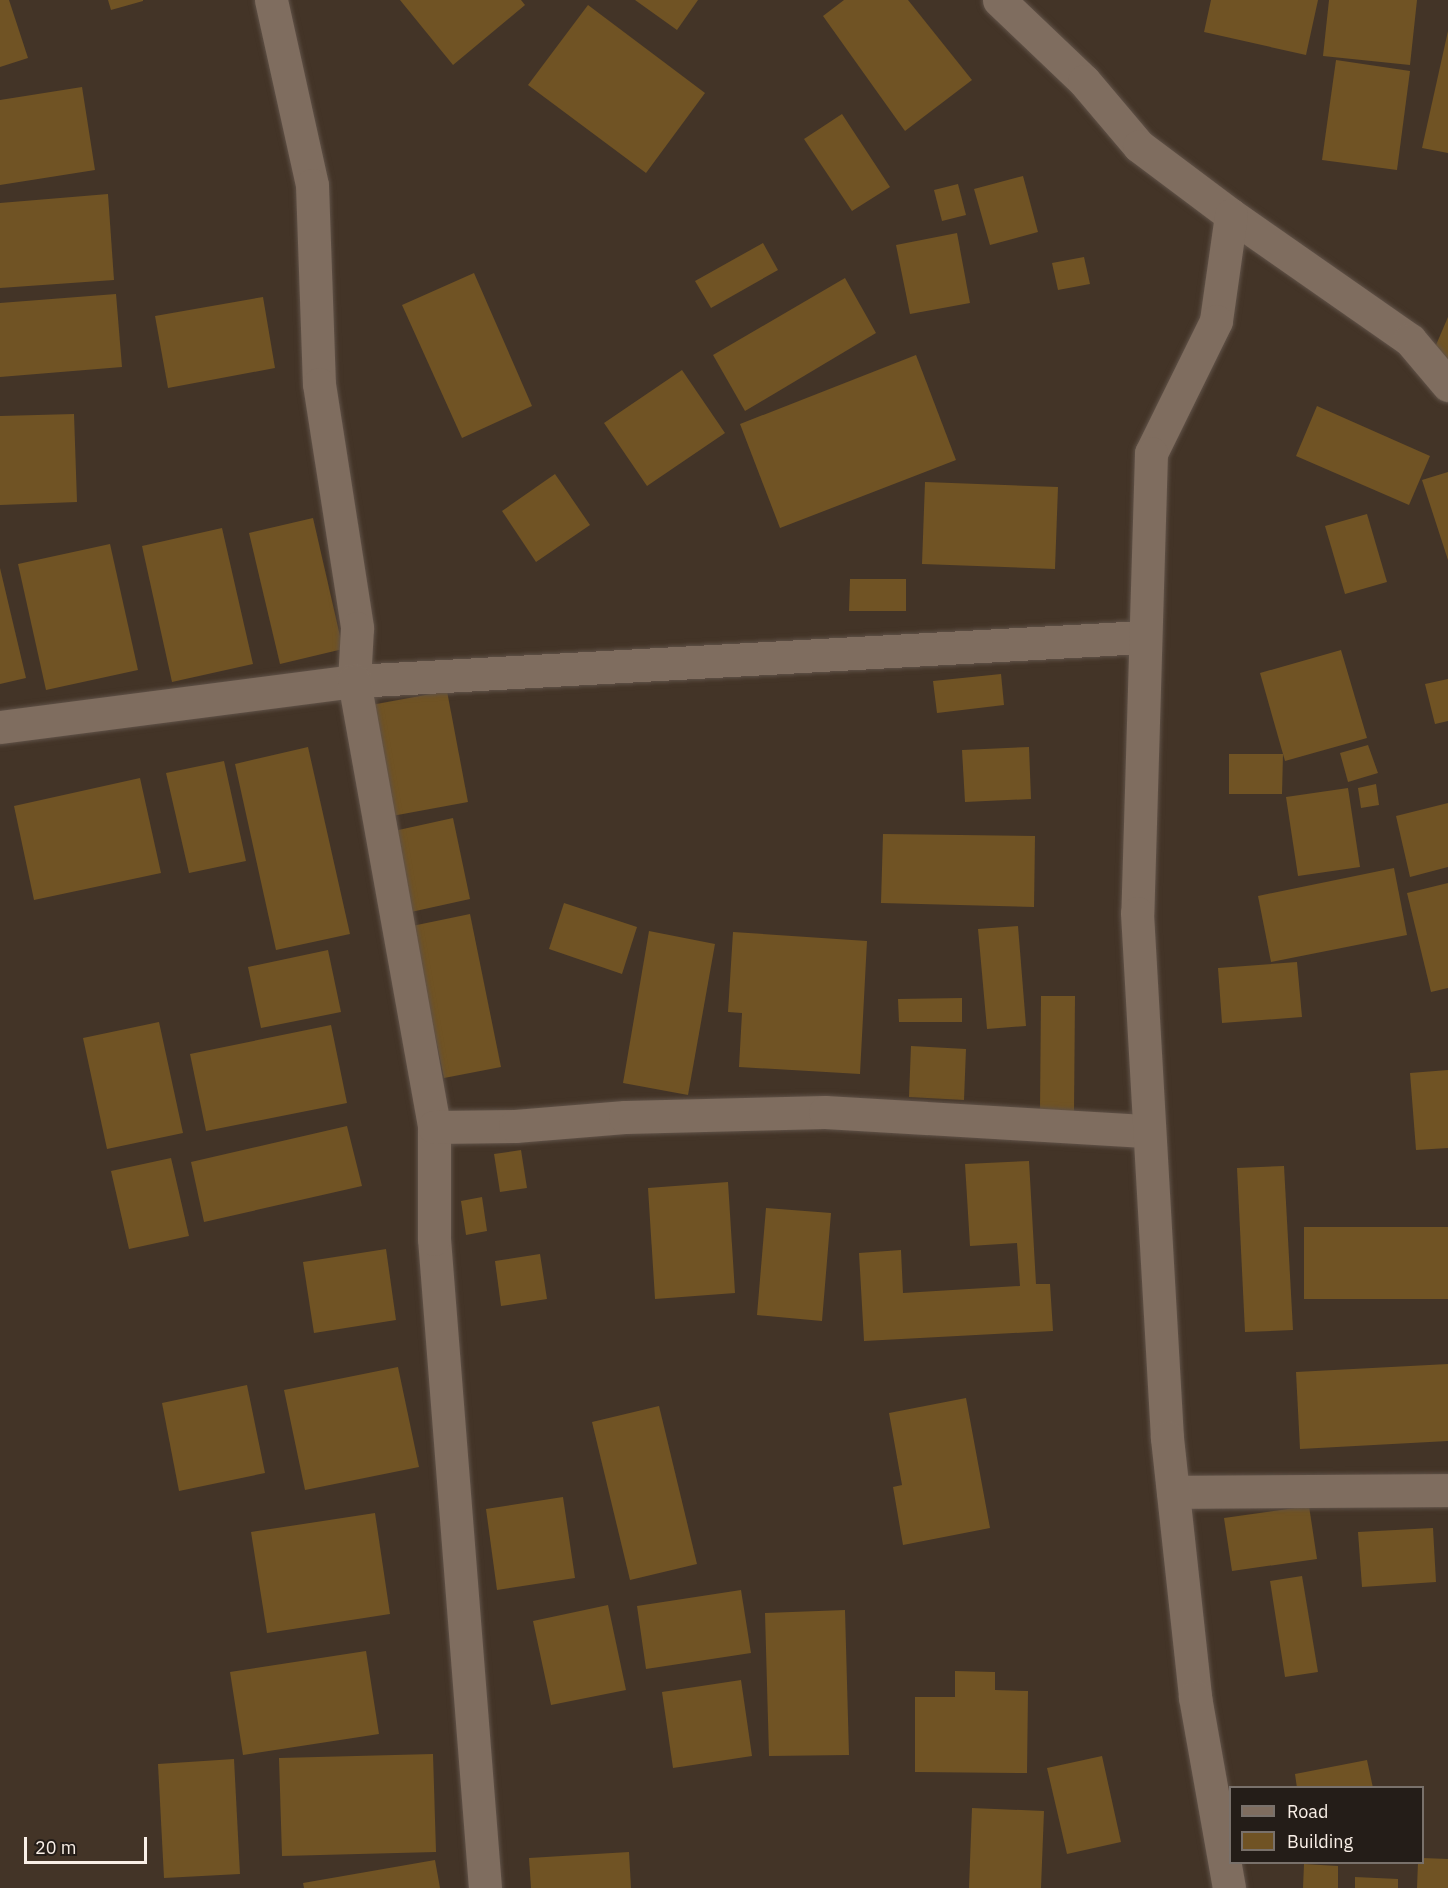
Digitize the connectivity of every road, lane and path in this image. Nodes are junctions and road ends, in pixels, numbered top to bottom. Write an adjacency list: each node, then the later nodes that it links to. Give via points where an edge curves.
1 (271, 0): 6 (street, via 312,185 319,384 357,628)
2 (999, 0): 3 (street, via 1084,81 1139,146)
3 (1231, 215): 4 (street, via 1410,340); 5 (street, via 1216,321 1151,453)
4 (1448, 385)
5 (1143, 637): 6 (street); 9 (street, via 1137,913)
6 (354, 681): 7 (street); 8 (street)
7 (0, 727)
8 (434, 1127): 9 (street, via 515,1126 625,1117 825,1113); 12 (street, via 434,1239)
9 (1148, 1131): 11 (street)
10 (1448, 1490): 11 (street)
11 (1173, 1492): 13 (street, via 1195,1696)
12 (485, 1888)
13 (1229, 1888)

